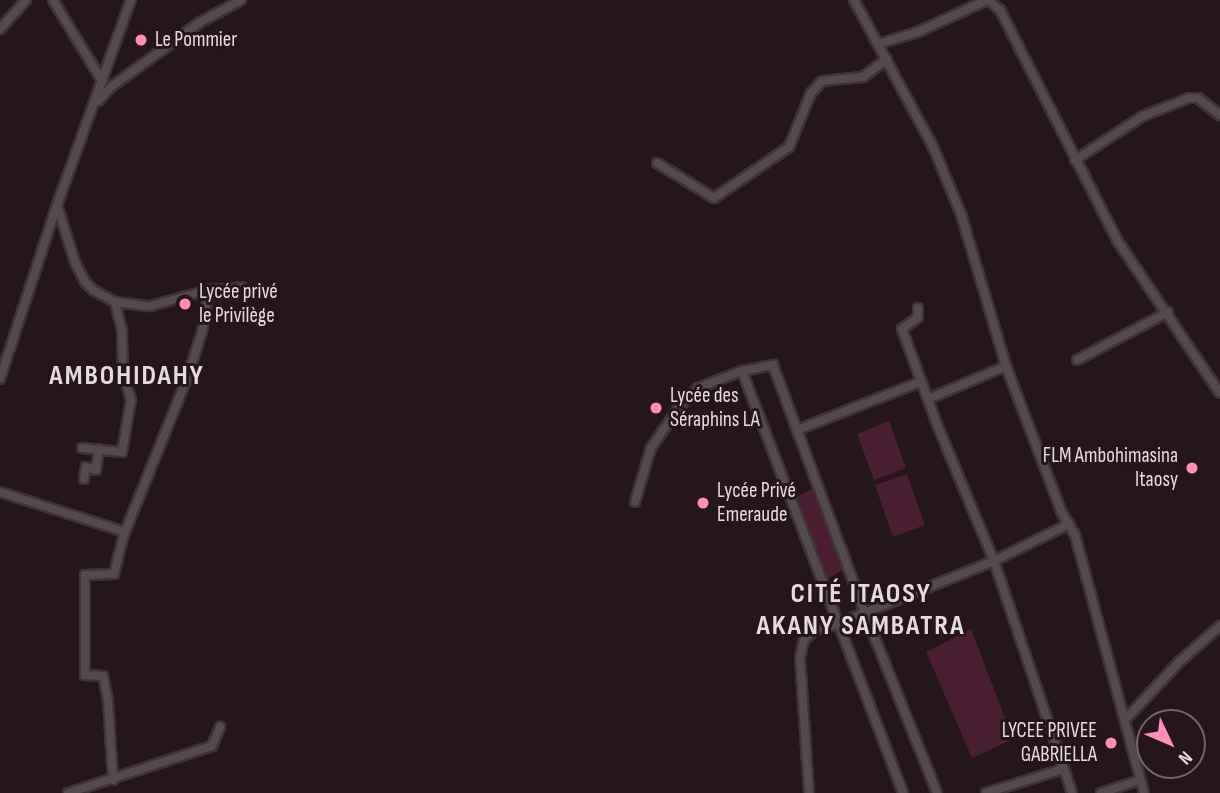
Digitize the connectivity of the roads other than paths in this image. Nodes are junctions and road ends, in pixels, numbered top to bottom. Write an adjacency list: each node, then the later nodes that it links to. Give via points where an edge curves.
1 (26, 0): 7 (street)
2 (53, 0): 10 (street)
3 (131, 0): 10 (street)
4 (241, 0): 11 (street, via 199,23)
5 (855, 0): 8 (street)
6 (988, 0): 8 (street, via 918,32); 13 (street, via 1000,9)
7 (0, 29)
8 (878, 44): 9 (street)
9 (887, 59): 14 (street, via 863,77 822,81 811,93 789,147 714,198); 22 (street, via 933,147 961,215)
10 (102, 81): 11 (street)
11 (96, 103): 15 (street)
12 (1220, 115): 13 (street, via 1198,97 1189,97 1143,116)
13 (1075, 160): 20 (street, via 1117,240)
14 (657, 163)
15 (57, 205): 18 (street, via 85,282); 25 (street)
16 (242, 287): 17 (street)
17 (209, 290): 18 (street, via 150,306); 26 (street, via 202,332)
18 (116, 302): 24 (street)
19 (918, 308): 27 (street, via 918,317 902,329)
20 (1168, 312): 21 (street); 28 (street)
21 (1077, 360)
22 (1006, 366): 29 (street); 36 (street)
23 (742, 371): 30 (street, via 772,365); 35 (street, via 698,387 680,406 651,448); 40 (street)
24 (123, 374): 26 (street); 32 (street, via 131,400 122,452)
25 (0, 379)
26 (186, 381): 37 (street)
27 (920, 382): 29 (street); 30 (street)
28 (1220, 393)
29 (928, 399): 38 (street)
30 (797, 430): 39 (street)
31 (82, 448): 32 (street)
32 (99, 449): 33 (street, via 96,470 86,467)
33 (84, 479)
34 (0, 492): 37 (street)
35 (635, 502)
36 (1069, 524): 38 (street); 42 (street)
37 (125, 532): 46 (street, via 114,574 85,575 85,675 103,676 110,727)
38 (994, 561): 39 (street); 44 (street)
39 (864, 611): 40 (street); 51 (street)
40 (837, 624): 49 (street, via 815,629 800,649); 50 (street)
41 (1220, 626): 42 (street)
42 (1125, 720): 45 (street)
43 (220, 727): 46 (street, via 212,746)
44 (1063, 769): 52 (street); 53 (street)
45 (1140, 780): 54 (street); 55 (street)
46 (108, 781): 47 (street); 48 (street)
47 (68, 793)
48 (105, 793)
49 (809, 793)
50 (903, 793)
51 (937, 793)
52 (986, 793)
53 (1072, 793)
54 (1101, 793)
55 (1144, 793)

